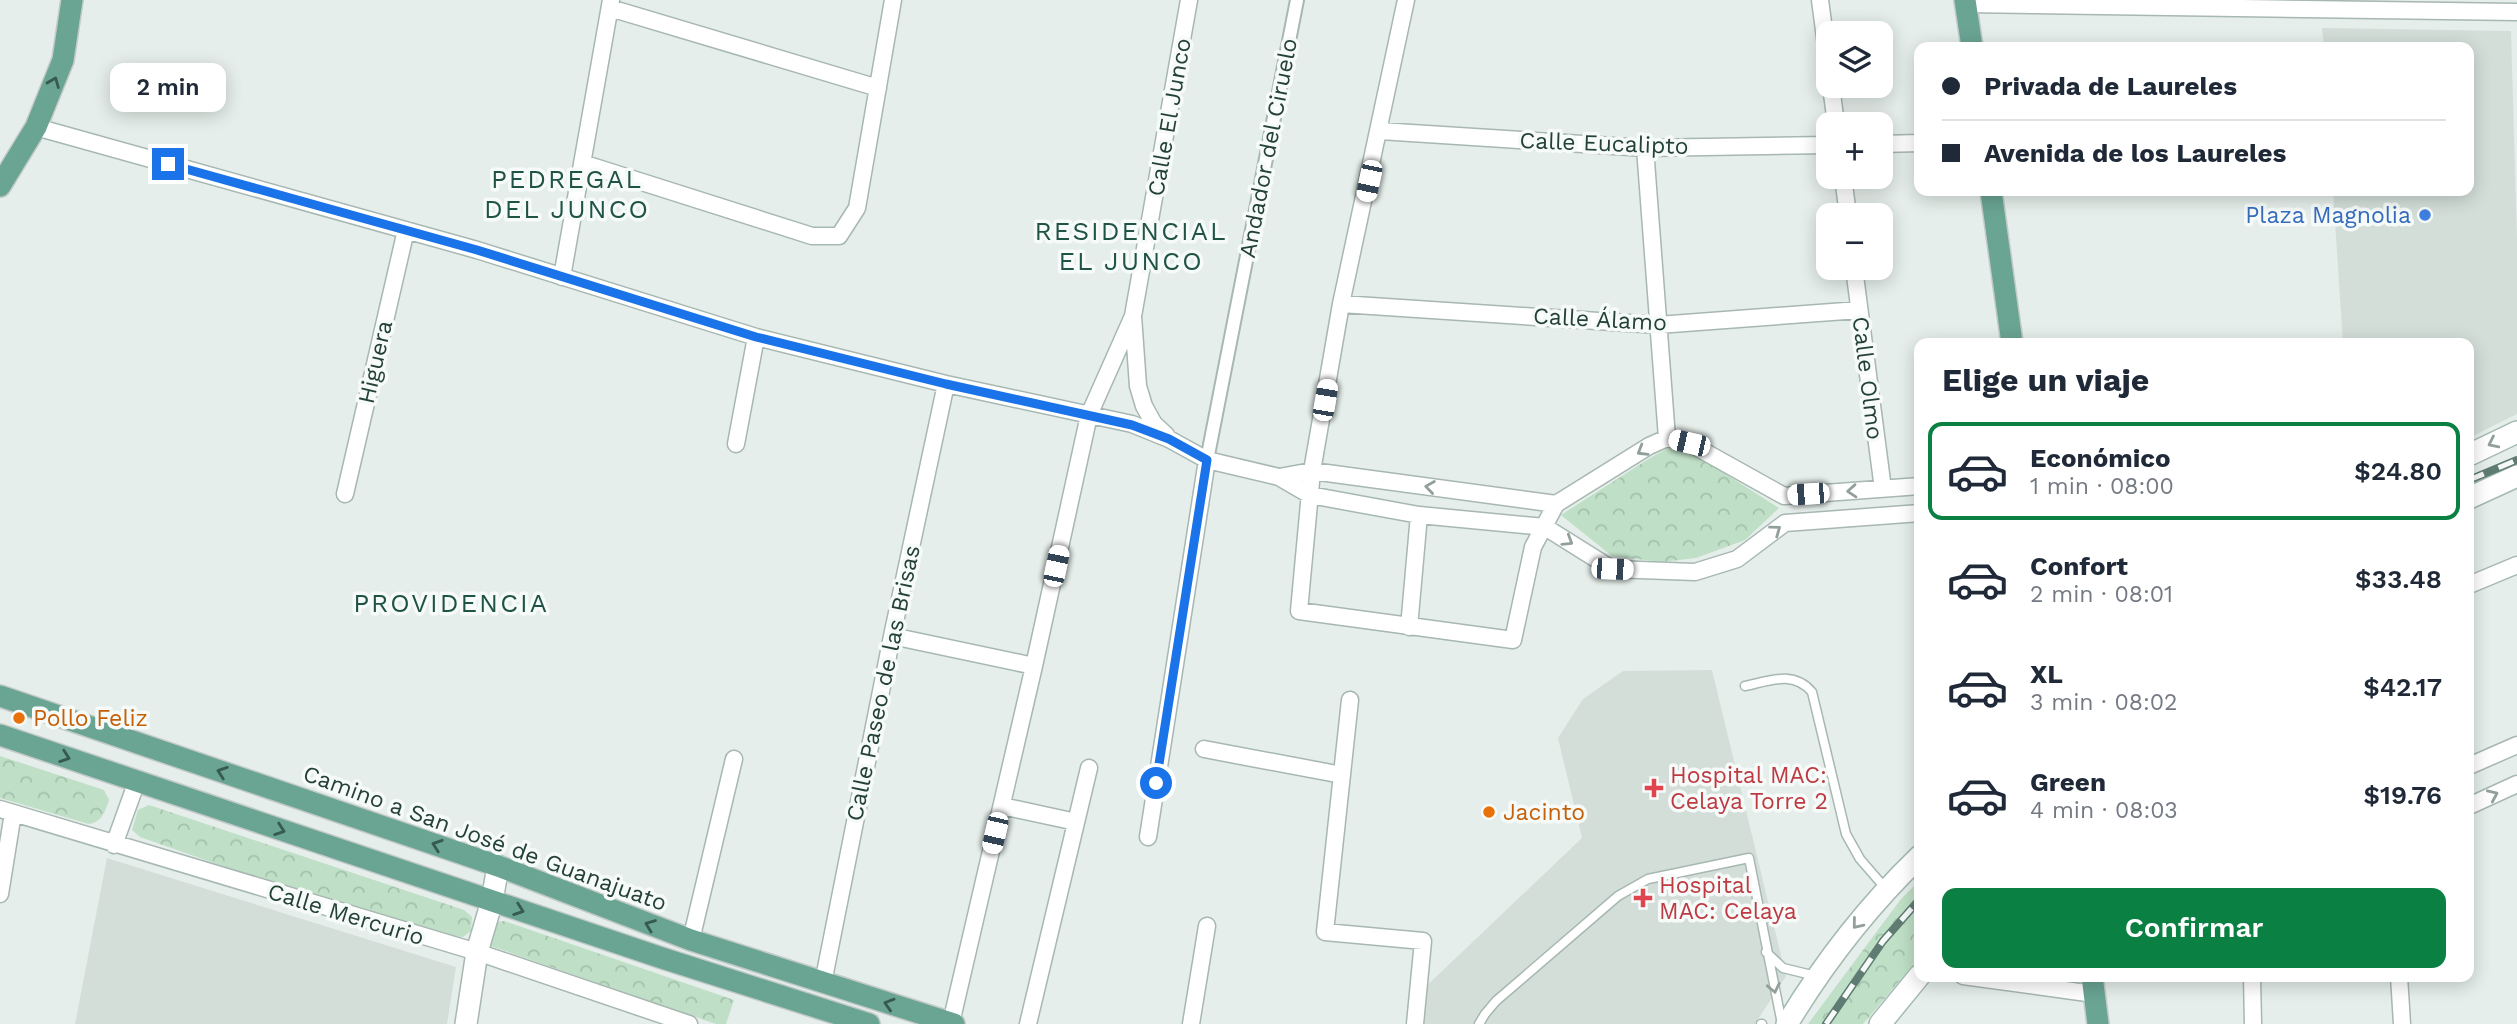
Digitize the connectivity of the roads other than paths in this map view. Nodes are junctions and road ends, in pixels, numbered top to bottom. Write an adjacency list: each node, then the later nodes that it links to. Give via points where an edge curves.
1 (72, 0): 13 (main road, one-way to 1, via 63,60)
2 (893, 0): 12 (street)
3 (1189, 0): 27 (street, Calle El Junco)
4 (1297, 0): 38 (street, Andador del Ciruelo)
5 (1406, 0): 14 (street)
6 (1820, 0): 10 (street)
7 (1966, 2): 9 (street); 11 (main road)
8 (610, 4): 12 (street); 19 (street)
9 (2517, 12)
10 (1823, 21)
11 (1971, 42)
12 (878, 88): 19 (street, via 857,208 839,236 812,236)
13 (36, 127): 20 (main road); 22 (street)
14 (1380, 131): 18 (street, Calle Eucalipto); 25 (street)
15 (1914, 143): 16 (street)
16 (1893, 144)
17 (1816, 145): 18 (street, Calle Eucalipto)
18 (1645, 148): 28 (street)
19 (582, 163): 23 (street)
20 (0, 186)
21 (1992, 196): 30 (main road)
22 (406, 230): 23 (street); 44 (street, Higuera)
23 (562, 277): 29 (street)
24 (1855, 280): 26 (street, Calle Olmo)
25 (1341, 304): 28 (street, Calle Álamo); 39 (street)
26 (1859, 310): 28 (street, Calle Álamo); 43 (street, Calle Olmo)
27 (1133, 317): 32 (street, Calle El Junco); 35 (street, Calle El Junco, via 1138,386 1154,424)
28 (1658, 324): 34 (street)
29 (756, 337): 31 (street); 36 (street)
30 (2011, 338)
31 (946, 384): 32 (street); 54 (street, Calle Paseo de las Brisas)
32 (1089, 415): 35 (street); 55 (street, Calle El Junco)
33 (2517, 432): 37 (main road, one-way to 37)
34 (1668, 438): 43 (street, one-way to 34, via 1784,496 1689,443); 47 (street, one-way to 47)
35 (1169, 439): 38 (street)
36 (736, 444)
37 (2474, 453)
38 (1207, 460): 41 (street); 72 (street)
39 (1312, 471): 41 (street); 45 (street); 47 (street, one-way to 39)
40 (2517, 476): 46 (main road)
41 (1279, 477): 45 (street)
42 (1914, 486): 43 (street)
43 (1883, 489)
44 (345, 494)
45 (1310, 495): 49 (street); 53 (street, via 1299,611)
46 (2474, 496)
47 (1556, 504): 50 (street)
48 (1914, 513): 50 (street, one-way to 48, via 1612,569 1695,572 1737,559 1785,523)
49 (1419, 515): 50 (street); 53 (street)
50 (1545, 527): 53 (street, via 1533,547 1513,640)
51 (2517, 565): 52 (street)
52 (2474, 584)
53 (1409, 627)
54 (892, 636): 55 (street); 89 (street, Calle Paseo de las Brisas)
55 (1034, 666): 69 (street, Calle El Junco)
56 (1745, 686): 76 (lane, via 1794,679 1812,692 1846,834)
57 (0, 696): 75 (main road, Camino a San José de Guanajuato, one-way to 57)
58 (1350, 700): 65 (street)
59 (0, 735): 66 (main road, one-way to 66)
60 (2517, 745): 63 (street)
61 (1204, 749): 65 (street)
62 (734, 759): 80 (street)
63 (2474, 764)
64 (1089, 768): 71 (street)
65 (1342, 775): 97 (street, via 1325,932 1423,941)
66 (137, 781): 73 (street); 78 (main road, one-way to 78)
67 (2517, 784): 68 (street, one-way to 67)
68 (2474, 804)
69 (1002, 806): 71 (street); 91 (street, Calle El Junco)
70 (7, 811): 73 (street, Calle Mercurio); 77 (street)
71 (1076, 822): 95 (street)
72 (1148, 837)
73 (114, 845): 81 (street, Calle Mercurio)
74 (1914, 862): 76 (main road)
75 (498, 866): 78 (main road); 80 (main road, Camino a San José de Guanajuato, one-way to 75)
76 (1886, 889): 84 (main road, one-way to 84)
77 (0, 894)
78 (492, 901): 81 (main road); 83 (main road, one-way to 83)
79 (1207, 926): 96 (street)
80 (691, 940): 89 (main road, Camino a San José de Guanajuato)
81 (477, 953): 92 (main road); 93 (street, Calle Mercurio)
82 (1766, 953): 84 (lane, via 1783,968); 98 (lane, via 1749,858 1648,878 1618,896 1496,1001); 99 (lane, one-way to 99)
83 (662, 958): 89 (main road, via 683,957 800,996 820,993); 94 (main road)
84 (1816, 976): 100 (main road)
85 (1914, 982): 101 (main road)
86 (2050, 982): 90 (street)
87 (2252, 982): 103 (street)
88 (2399, 982): 104 (street)
89 (823, 983): 91 (main road, Camino a San José de Guanajuato, one-way to 89)
90 (2093, 985): 102 (main road)
91 (953, 1023)
92 (466, 1024)
93 (690, 1024)
94 (869, 1024)
95 (1028, 1024)
96 (1191, 1024)
97 (1415, 1024)
98 (1479, 1024)
99 (1782, 1024)
100 (1787, 1024)
101 (1880, 1024)
102 (2098, 1024)
103 (2253, 1024)
104 (2402, 1024)

